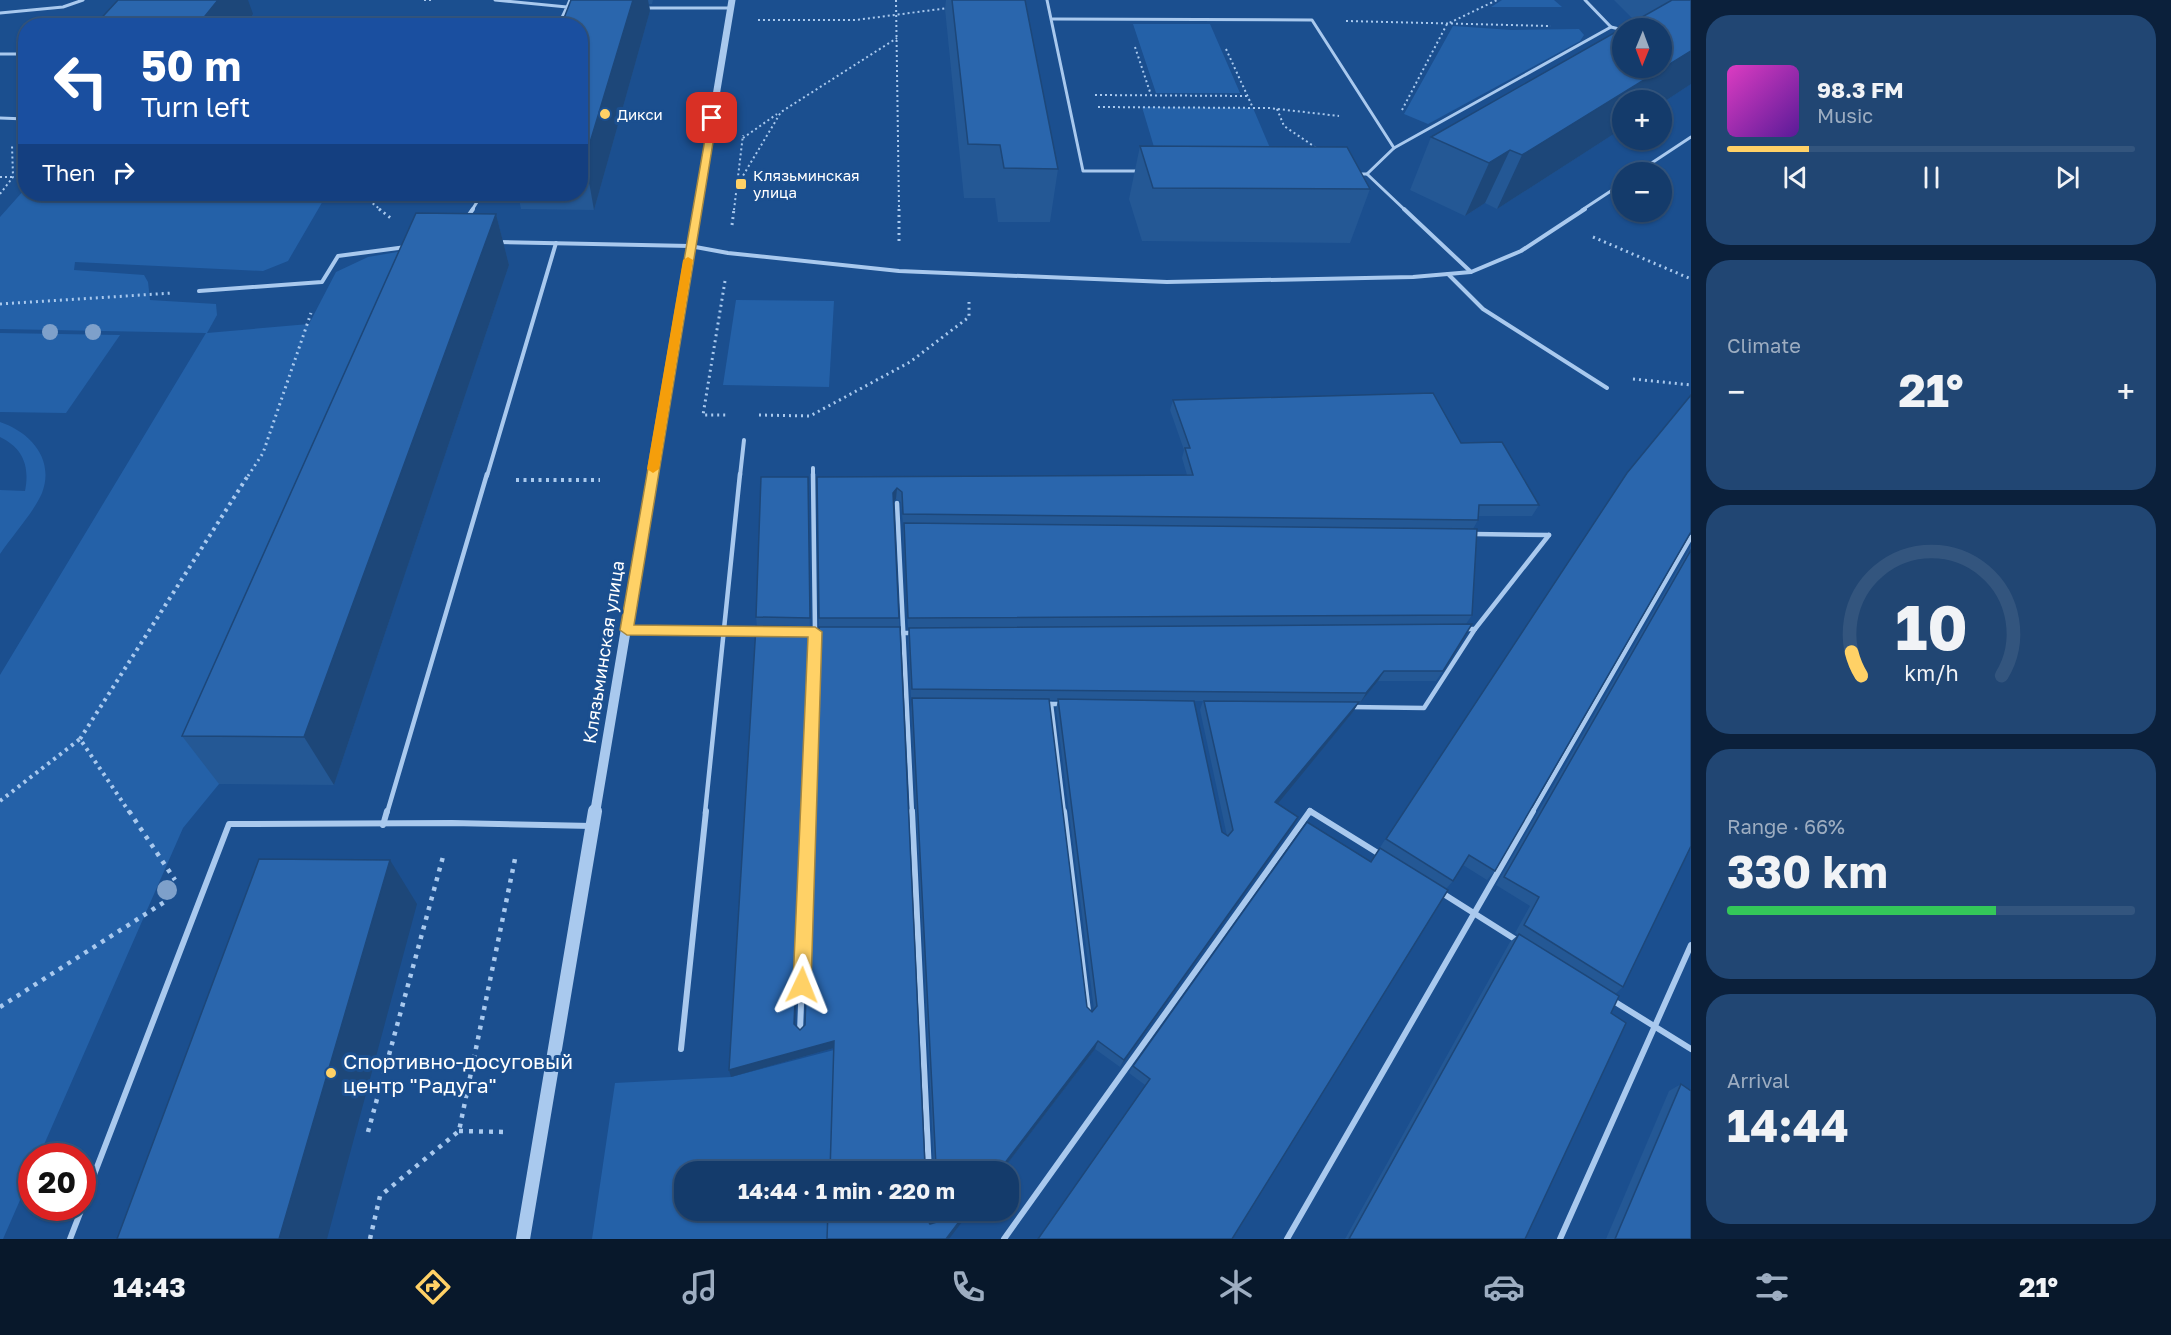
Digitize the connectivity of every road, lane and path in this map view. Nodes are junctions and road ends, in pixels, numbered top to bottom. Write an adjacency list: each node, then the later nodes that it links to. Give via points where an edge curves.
1 (83, 0): 15 (lane, via 63,7)
2 (424, 0): 3 (path)
3 (433, 0)
4 (495, 0): 11 (lane)
5 (570, 0): 11 (lane)
6 (896, 0): 16 (path)
7 (1047, 0): 18 (lane)
8 (1497, 0): 23 (path)
9 (1585, 0): 24 (lane)
10 (732, 4): 13 (lane); 58 (street, Клязьминская улица)
11 (567, 7): 12 (lane); 17 (lane)
12 (578, 7)
13 (635, 8)
14 (955, 8): 16 (path)
15 (0, 13)
16 (898, 13): 20 (path, via 856,20); 25 (path)
17 (562, 18)
18 (1053, 19): 19 (lane); 28 (lane)
19 (1127, 19): 21 (lane); 29 (path)
20 (758, 20)
21 (1213, 20): 22 (lane); 30 (path)
22 (1312, 20): 23 (path); 38 (lane)
23 (1447, 24): 24 (path); 39 (path)
24 (1611, 27): 42 (lane)
25 (897, 38): 34 (path); 59 (path)
26 (0, 54): 27 (lane)
27 (18, 54)
28 (1068, 95): 29 (path); 31 (lane)
29 (1150, 95): 30 (path)
30 (1247, 96): 32 (path)
31 (1071, 107): 32 (path); 44 (lane, via 1083,171)
32 (1253, 108): 33 (path)
33 (1277, 109): 38 (path); 46 (path, via 1284,126 1339,164)
34 (780, 112): 41 (path); 49 (path)
35 (0, 118): 36 (lane)
36 (10, 118): 37 (lane); 48 (path)
37 (18, 118)
38 (1376, 120): 39 (lane)
39 (1387, 137): 42 (lane)
40 (1691, 137): 43 (lane)
41 (743, 138)
42 (1394, 148): 46 (lane)
43 (1653, 162)
44 (1142, 171)
45 (1356, 174): 46 (lane)
46 (1367, 174): 60 (lane)
47 (0, 177): 48 (path)
48 (13, 177): 51 (path)
49 (736, 187)
50 (1612, 190): 54 (lane)
51 (0, 194)
52 (478, 201): 53 (lane)
53 (464, 222)
54 (1562, 224): 60 (lane, via 1521,251); 63 (path)
55 (486, 242): 56 (lane)
56 (556, 243): 58 (lane); 72 (lane)
57 (417, 245): 64 (lane, via 338,256)
58 (690, 246): 59 (lane); 81 (street, Клязьминская улица)
59 (899, 271): 61 (lane)
60 (1471, 272): 62 (lane)
61 (969, 274): 62 (lane, via 1167,282); 69 (path, via 969,317 910,362)
62 (1448, 274): 68 (lane, via 1483,309)
63 (1691, 279)
64 (322, 282): 65 (lane); 96 (path, via 263,453)
65 (199, 291): 66 (path)
66 (0, 304)
67 (1691, 385): 68 (path, via 1634,379)
68 (1607, 388)
69 (810, 416)
70 (744, 441): 82 (lane)
71 (813, 468): 85 (lane)
72 (485, 480): 73 (path); 100 (lane)
73 (600, 480)
74 (897, 503): 75 (lane)
75 (898, 529): 76 (lane); 88 (lane)
76 (910, 529)
77 (1466, 534): 80 (lane, via 1549,534)
78 (1691, 537): 106 (lane)
79 (1452, 629): 80 (lane)
80 (1475, 629): 95 (lane, via 1424,708)
81 (627, 630): 82 (lane); 101 (street, Клязьминская улица)
82 (724, 632): 83 (lane); 114 (lane)
83 (770, 632)
84 (792, 632): 85 (lane)
85 (815, 632): 86 (lane); 113 (lane)
86 (826, 632)
87 (892, 633): 88 (lane)
88 (903, 633): 89 (lane); 90 (lane)
89 (927, 633)
90 (907, 703): 91 (lane); 119 (lane)
91 (919, 703)
92 (1039, 704): 93 (lane)
93 (1051, 704): 94 (lane); 111 (lane)
94 (1074, 704)
95 (1343, 707)
96 (80, 739): 97 (path); 105 (path)
97 (0, 801)
98 (452, 823): 99 (lane); 100 (lane); 117 (path)
99 (522, 824): 101 (lane); 116 (path)
100 (383, 825): 103 (lane, via 229,824)
101 (595, 826): 118 (street, Клязьминская улица)
102 (1387, 859): 127 (lane, via 1310,811)
103 (206, 885): 105 (path); 120 (lane)
104 (1436, 889): 106 (lane)
105 (182, 891): 110 (path)
106 (1474, 913): 107 (lane); 128 (lane)
107 (1524, 945)
108 (1691, 945): 112 (lane)
109 (1605, 995): 112 (lane)
110 (0, 1007)
111 (1089, 1014)
112 (1655, 1027): 115 (lane); 129 (lane)
113 (800, 1032)
114 (681, 1048)
115 (1691, 1049)
116 (459, 1131): 118 (path); 125 (path, via 380,1196)
117 (369, 1132)
118 (541, 1133): 126 (street, Клязьминская улица)
119 (928, 1161)
120 (96, 1171)
121 (77, 1221): 124 (lane)
122 (931, 1221): 123 (lane)
123 (931, 1225)
124 (70, 1239)
125 (370, 1239)
126 (523, 1239)
127 (1004, 1239)
128 (1287, 1239)
129 (1560, 1239)

